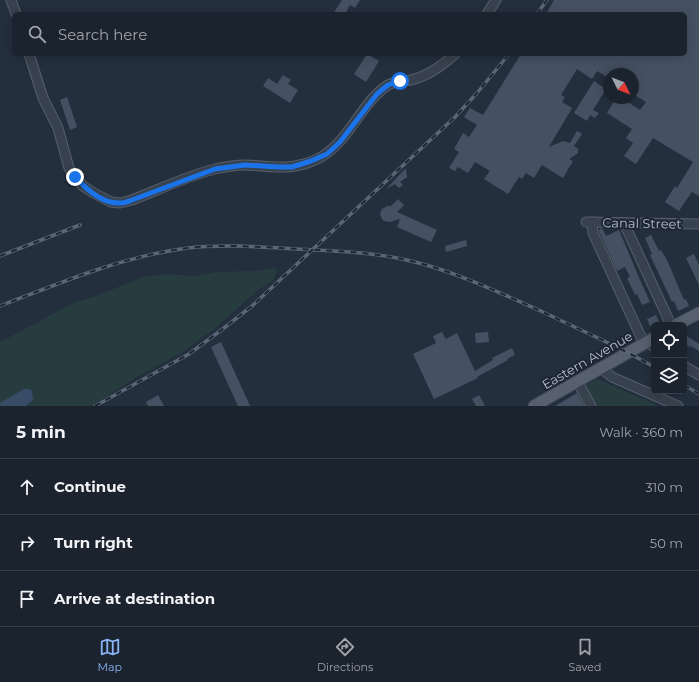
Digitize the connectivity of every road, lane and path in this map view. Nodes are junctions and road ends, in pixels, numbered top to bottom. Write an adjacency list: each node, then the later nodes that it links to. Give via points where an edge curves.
1 (11, 0): 3 (street)
2 (496, 0): 4 (street)
3 (15, 12)
4 (488, 12)
5 (30, 56): 6 (street, via 44,98 58,128 69,168 83,186 111,202 120,203 215,169 245,165 292,167 327,154 340,142 377,94 388,85 420,78 436,70)
6 (453, 56)
7 (624, 223): 8 (street, Canal Street); 10 (street); 12 (street, Canal Street, via 589,222 640,337)
8 (699, 224)
9 (698, 315): 11 (main road)
10 (670, 322)
11 (683, 322)
12 (651, 342)
13 (651, 343): 14 (main road, Eastern Avenue)
14 (601, 368): 17 (main road, Eastern Avenue); 20 (street, via 612,377)
15 (687, 368): 16 (street)
16 (699, 375)
17 (577, 381): 18 (main road, Eastern Avenue); 19 (street)
18 (534, 406)
19 (591, 406)
20 (678, 406)

